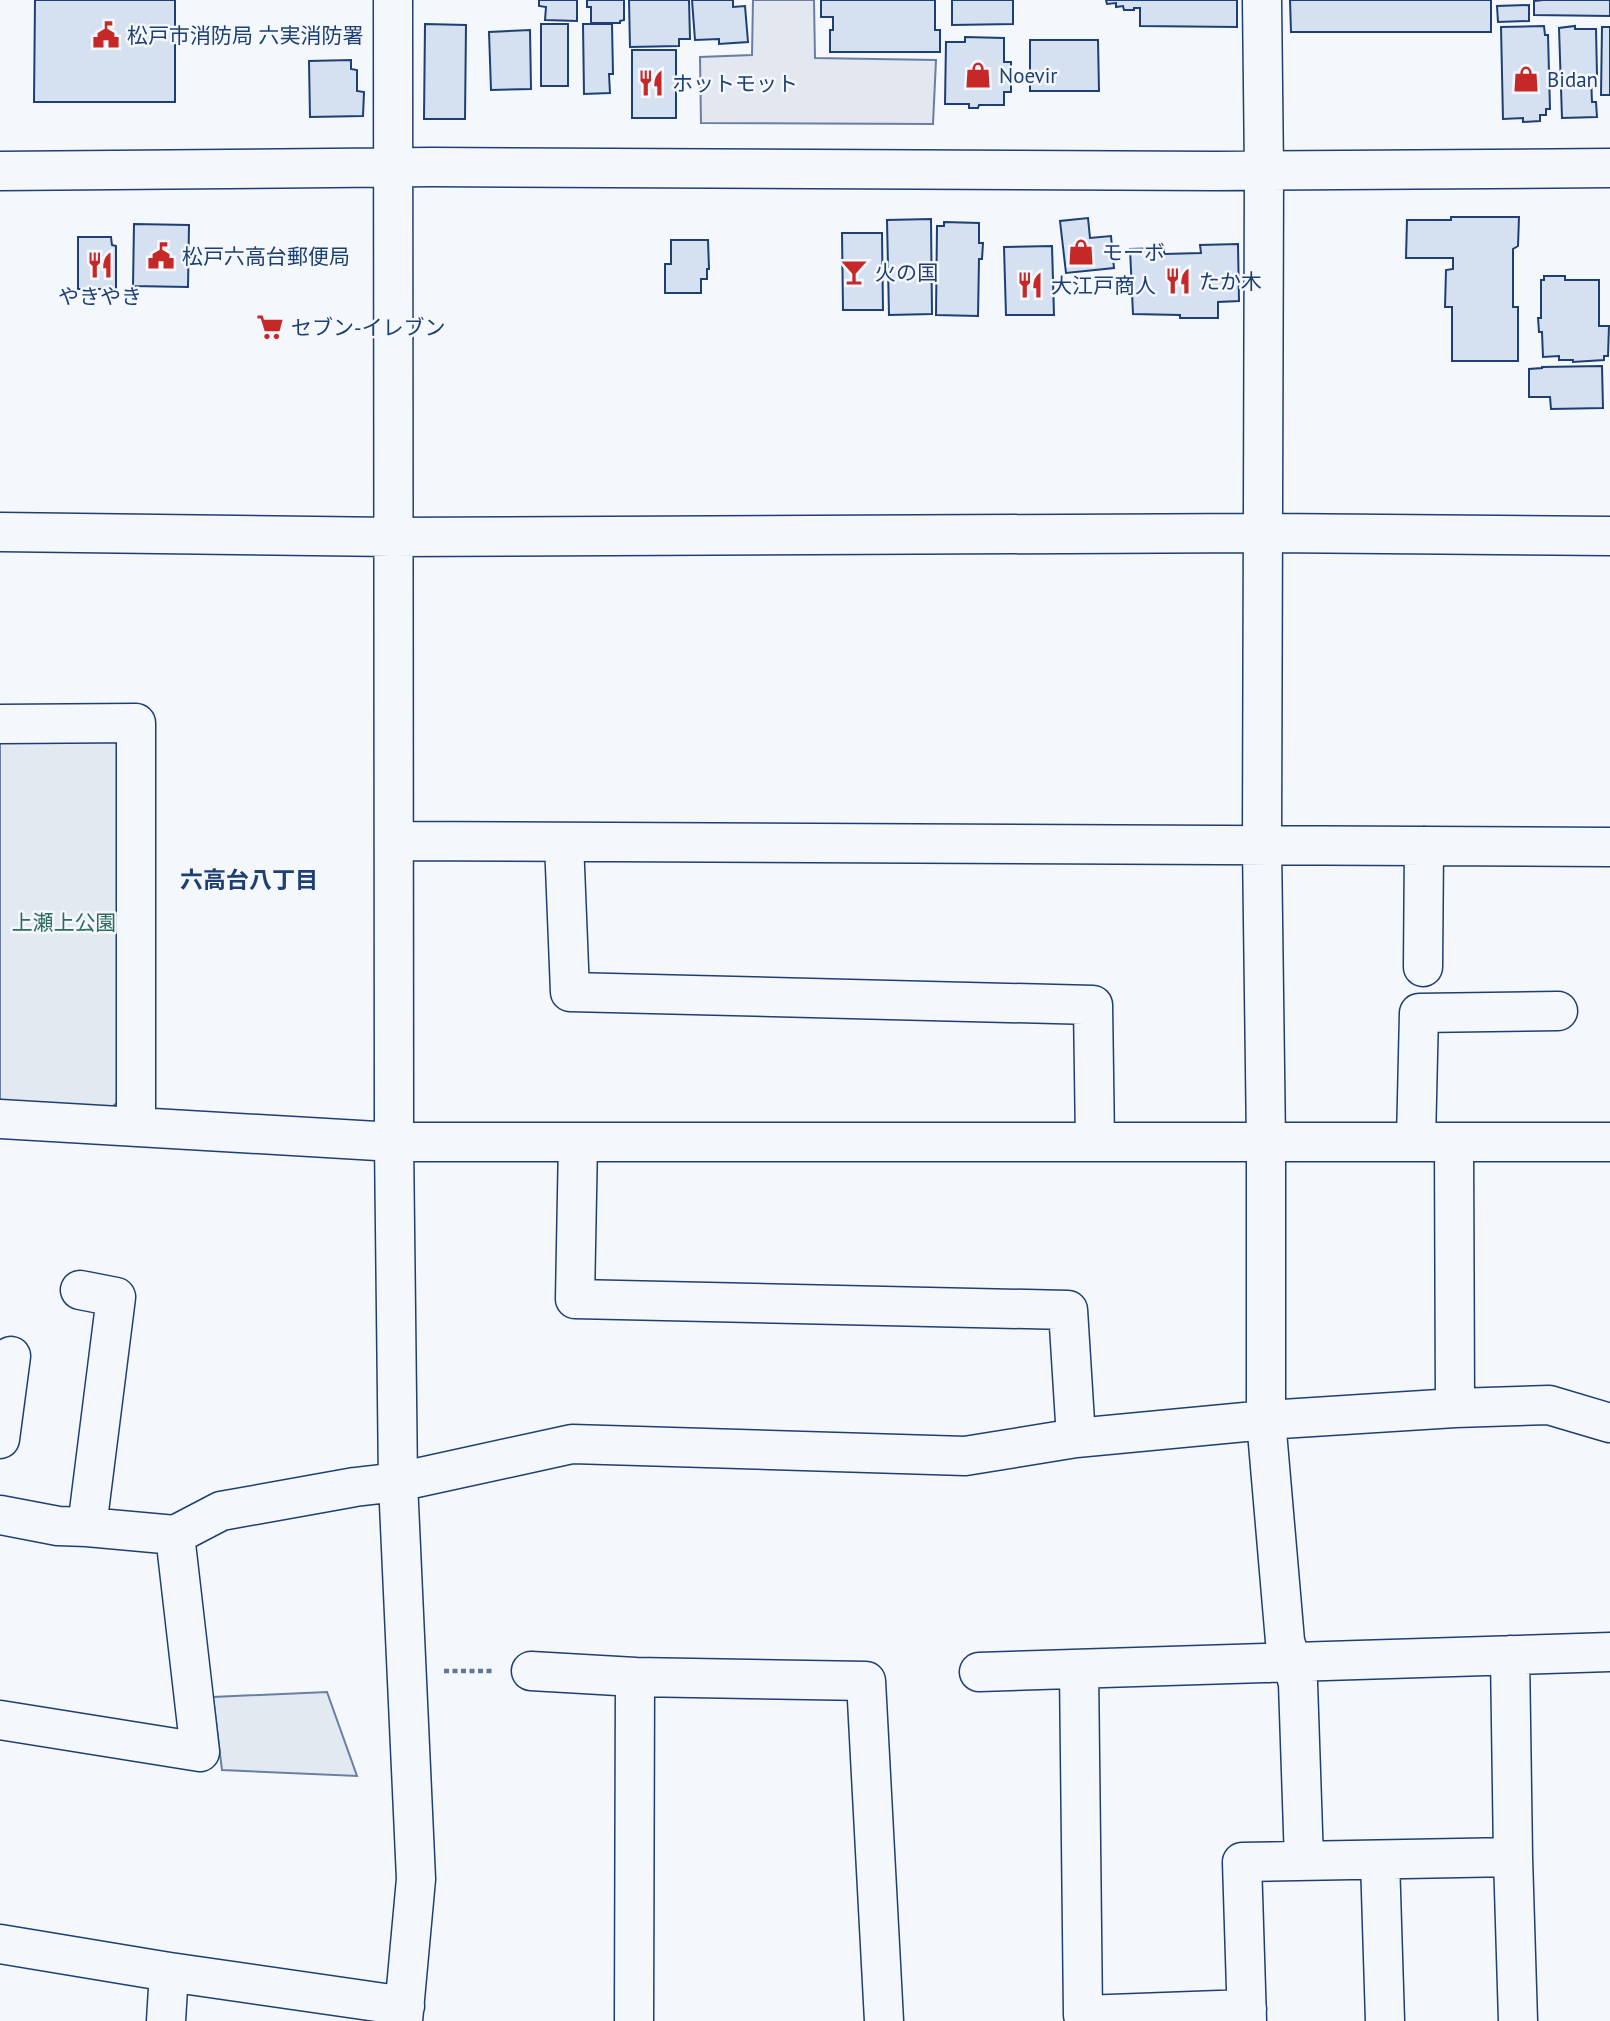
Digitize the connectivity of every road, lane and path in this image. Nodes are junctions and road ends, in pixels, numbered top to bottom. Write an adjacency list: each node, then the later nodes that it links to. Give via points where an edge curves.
1 (393, 0): 3 (street)
2 (1262, 0): 6 (street)
3 (394, 167): 5 (street); 6 (street); 10 (street)
4 (1610, 169): 6 (street)
5 (0, 171)
6 (1264, 171): 8 (street)
7 (0, 531): 10 (street)
8 (1262, 533): 9 (street); 10 (street); 14 (street)
9 (1610, 536)
10 (392, 537): 12 (street)
11 (0, 724): 20 (street, via 136,723)
12 (395, 841): 13 (street); 21 (street)
13 (564, 842): 14 (street); 23 (street, via 570,992 1093,1005)
14 (1262, 846): 15 (street); 24 (street)
15 (1424, 846): 16 (street); 17 (street)
16 (1610, 847)
17 (1423, 967)
18 (1559, 1011): 25 (street, via 1419,1013)
19 (0, 1119): 20 (street)
20 (136, 1127): 21 (street)
21 (394, 1142): 22 (street); 35 (street)
22 (578, 1142): 23 (street); 33 (street, via 575,1299 1068,1310)
23 (1095, 1142): 24 (street)
24 (1266, 1142): 25 (street); 31 (street)
25 (1416, 1142): 26 (street)
26 (1454, 1142): 27 (street); 30 (street)
27 (1610, 1142)
28 (80, 1290): 37 (street, via 116,1297)
29 (11, 1356): 34 (street)
30 (1455, 1408): 31 (street); 32 (street, via 1549,1405)
31 (1266, 1420): 33 (street); 41 (street, via 1285,1642)
32 (1610, 1423)
33 (1076, 1438): 35 (street, via 965,1456 572,1444)
34 (0, 1440)
35 (397, 1482): 38 (street, via 221,1511); 43 (street)
36 (0, 1515): 37 (street)
37 (86, 1527): 38 (street)
38 (175, 1535): 47 (street, via 200,1752)
39 (1610, 1652): 40 (street)
40 (1510, 1655): 41 (street); 48 (street)
41 (1291, 1662): 42 (street); 50 (street, via 1298,1683)
42 (1079, 1669): 45 (street); 54 (street, via 1083,2015)
43 (406, 1671): 44 (path); 53 (street, via 416,1879)
44 (531, 1671): 46 (street)
45 (979, 1672)
46 (635, 1677): 56 (street); 57 (street, via 866,1681)
47 (0, 1720)
48 (1513, 1857): 49 (street); 59 (street)
49 (1380, 1860): 50 (street); 58 (street)
50 (1304, 1861): 54 (street, via 1242,1862)
51 (0, 1944): 52 (street)
52 (169, 1972): 53 (street); 55 (street)
53 (404, 2014)
54 (1247, 2015)
55 (166, 2021)
56 (634, 2021)
57 (884, 2021)
58 (1385, 2021)
59 (1518, 2021)

